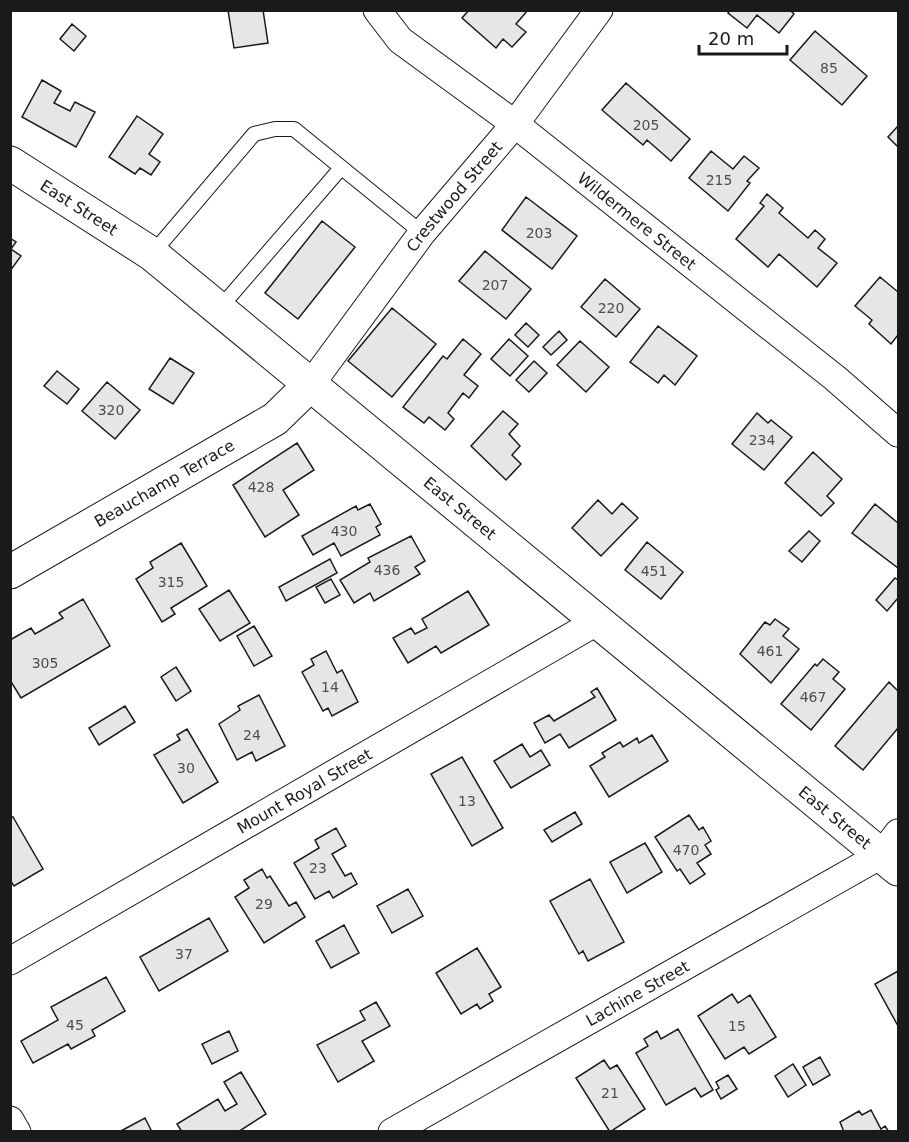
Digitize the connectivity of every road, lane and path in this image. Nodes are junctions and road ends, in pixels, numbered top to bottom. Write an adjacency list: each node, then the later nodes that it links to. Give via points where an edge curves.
1 (377, 10): 3 (street, Wildermere Street, via 400,40)
2 (599, 10): 3 (street, Crestwood Street)
3 (515, 124): 6 (street, Crestwood Street); 10 (street, Wildermere Street, via 836,378)
4 (10, 163): 7 (main road, East Street)
5 (341, 168): 6 (lane); 7 (lane, via 294,129 254,134); 8 (lane)
6 (422, 233): 9 (street, Crestwood Street)
7 (152, 254): 8 (main road, East Street)
8 (219, 309): 9 (main road, East Street)
9 (311, 384): 11 (main road, Beauchamp Terrace, via 274,419); 12 (main road, East Street)
10 (898, 433)
11 (10, 572)
12 (598, 621): 13 (main road, East Street); 14 (street, Mount Royal Street)
13 (893, 853): 17 (street, Lachine Street)
14 (10, 960)
15 (10, 1120): 16 (street)
16 (17, 1131)
17 (393, 1131)

